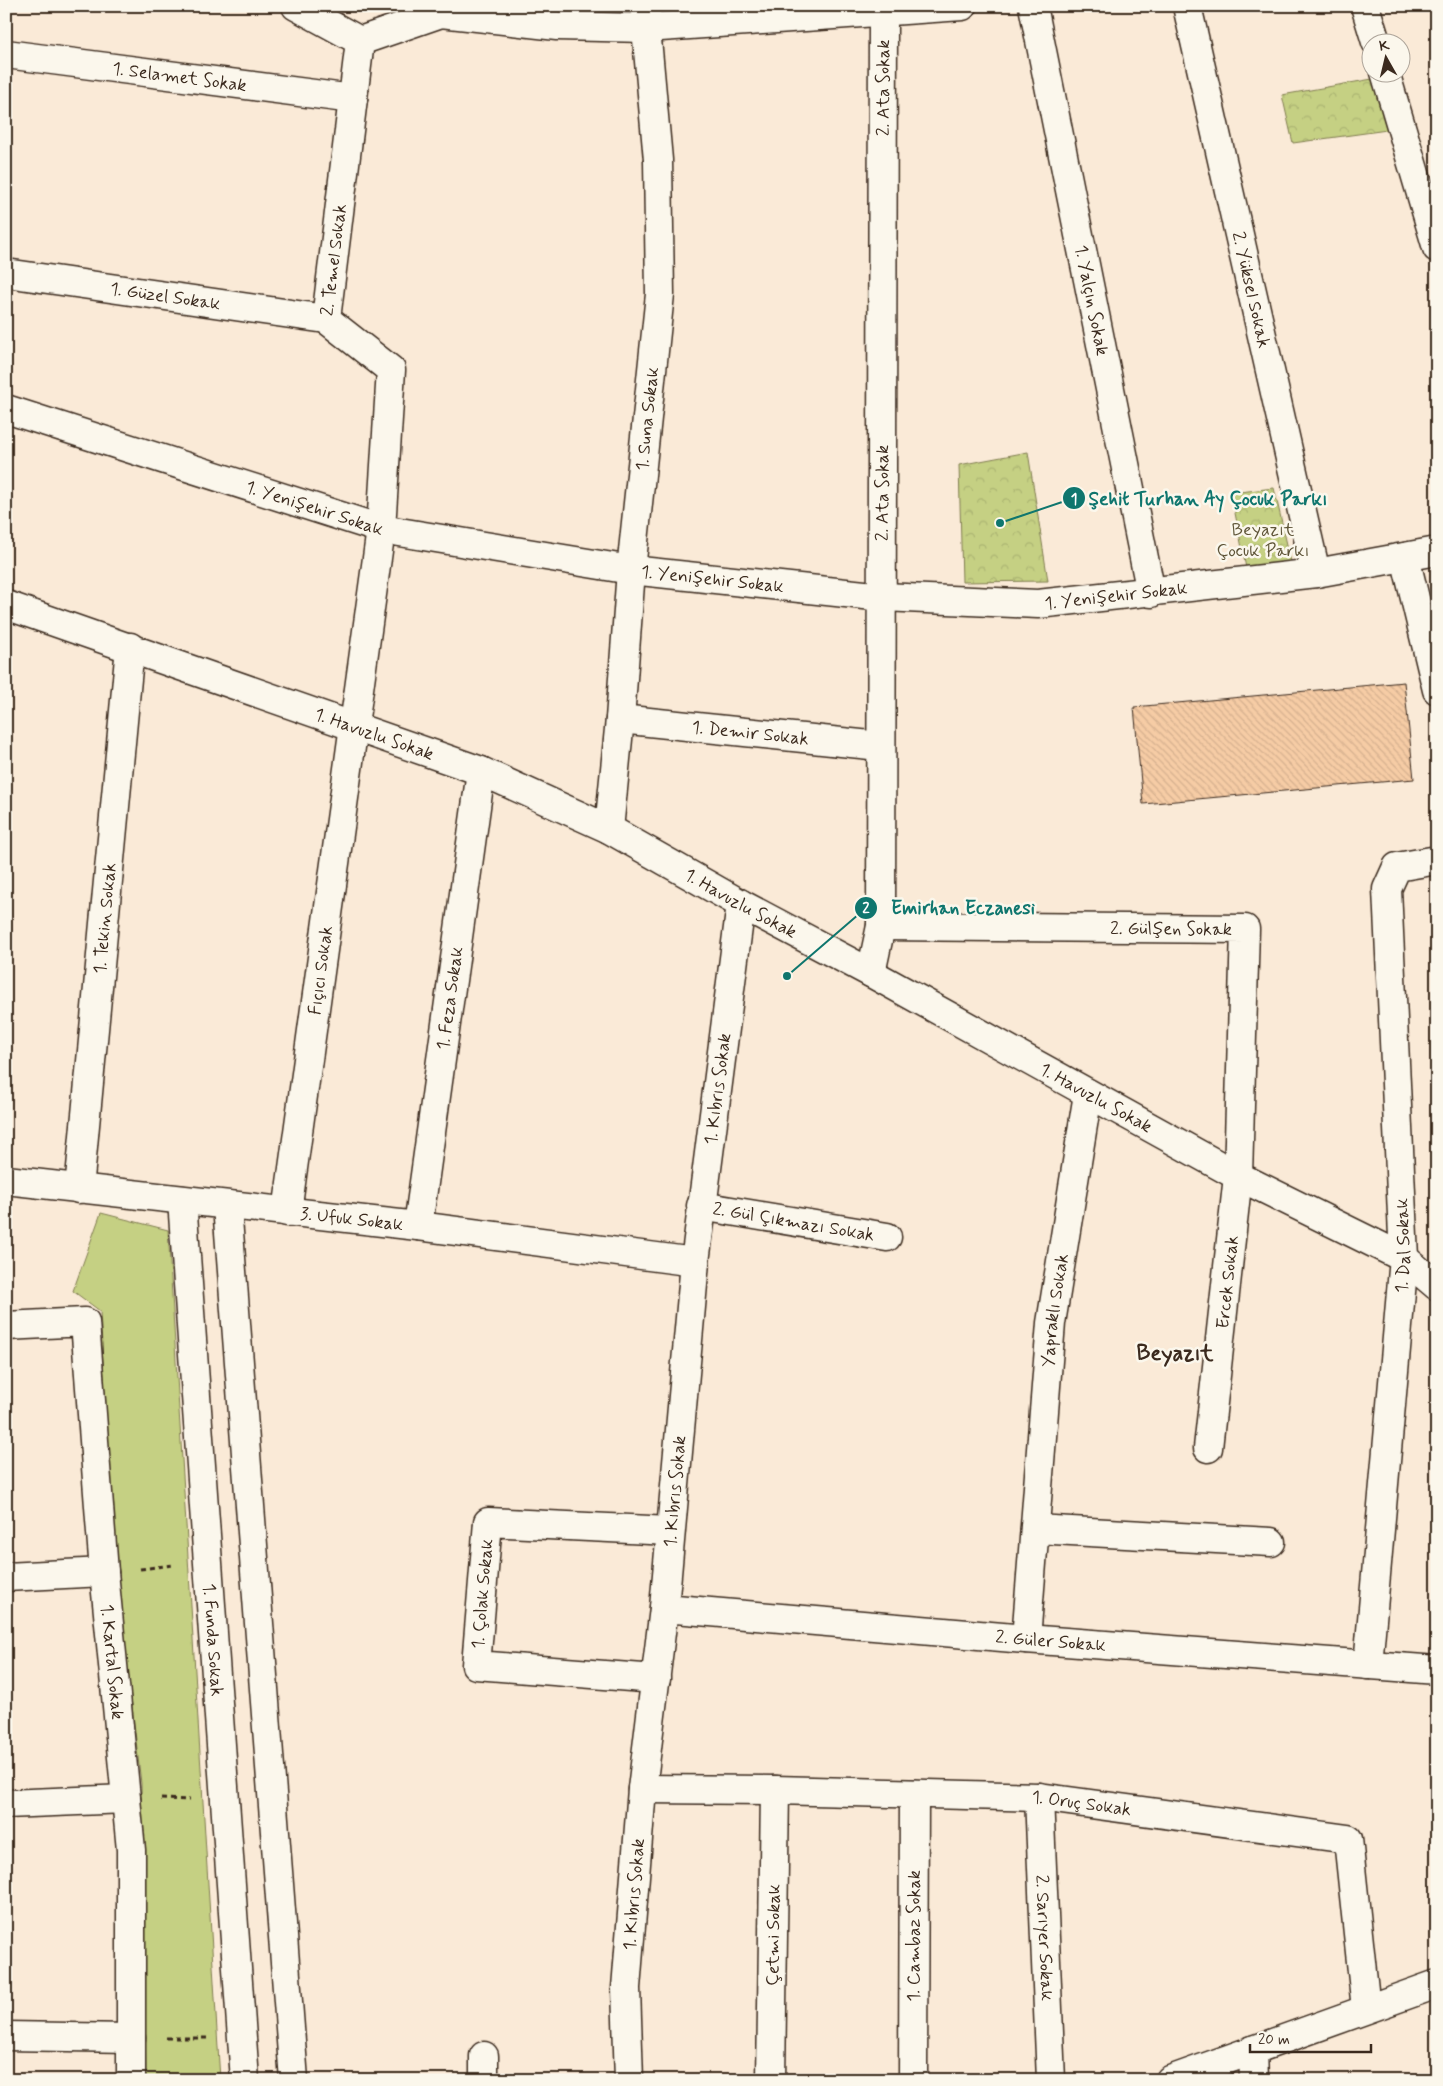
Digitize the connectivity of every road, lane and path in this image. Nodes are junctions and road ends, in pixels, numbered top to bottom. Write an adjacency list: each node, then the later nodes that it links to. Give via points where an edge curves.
1 (296, 6): 9 (street)
2 (962, 6): 6 (street)
3 (1033, 6): 22 (street, 1. Yalçın Sokak)
4 (1187, 6): 21 (street, 2. Yüksel Sokak)
5 (1365, 6): 8 (street)
6 (883, 12): 7 (street); 23 (street, 2. Ata Sokak)
7 (646, 17): 9 (street, via 557,26 441,13); 20 (street, 1. Suna Sokak, via 658,160 660,294)
8 (1373, 32)
9 (360, 41): 12 (street, 2. Temel Sokak)
10 (6, 54): 12 (street, 1. Selamet Sokak)
11 (1388, 82): 13 (street)
12 (353, 99): 15 (street, 2. Temel Sokak)
13 (1437, 248)
14 (6, 273): 15 (street, 1. Güzel Sokak)
15 (326, 319): 17 (street, 2. Temel Sokak, via 391,370)
16 (6, 409): 17 (street, 1. Yenişehir Sokak)
17 (381, 530): 20 (street, 1. Yenişehir Sokak); 28 (street, 2. Temel Sokak)
18 (1437, 551): 19 (street, 1. Yenişehir Sokak)
19 (1405, 557): 21 (street, 1. Yenişehir Sokak); 26 (street)
20 (631, 570): 23 (street, 1. Yenişehir Sokak); 27 (street, 1. Suna Sokak)
21 (1316, 573): 22 (street, 1. Yenişehir Sokak)
22 (1151, 593): 23 (street, 1. Yenişehir Sokak, via 1038,604)
23 (882, 598): 29 (street, 2. Ata Sokak)
24 (6, 605): 25 (street, 1. Havuzlu Sokak)
25 (130, 647): 28 (street, 1. Havuzlu Sokak); 39 (street, 1. Tekin Sokak)
26 (1437, 690)
27 (620, 719): 29 (street, 1. Demir Sokak); 31 (street, 1. Suna Sokak)
28 (353, 728): 30 (street, 1. Havuzlu Sokak); 43 (street, Fıçıcı Sokak)
29 (880, 746): 34 (street, 2. Ata Sokak)
30 (481, 771): 31 (street, 1. Havuzlu Sokak); 44 (street, 1. Feza Sokak)
31 (609, 830): 33 (street, 1. Havuzlu Sokak)
32 (1437, 860): 46 (street, 1. Dal Sokak, via 1397,868 1386,889)
33 (741, 904): 35 (street, 1. Havuzlu Sokak); 42 (street, 1. Kıbrıs Sokak)
34 (881, 926): 35 (street, 2. Ata Sokak); 37 (street, 2. Gülşen Sokak, via 1245,929)
35 (871, 973): 36 (street, 1. Havuzlu Sokak)
36 (1088, 1094): 37 (street, 1. Havuzlu Sokak); 51 (street, Yapraklı Sokak, via 1051,1323)
37 (1238, 1176): 46 (street, 1. Havuzlu Sokak); 50 (street, Ercek Sokak)
38 (6, 1180): 39 (street, 3. Ufuk Sokak)
39 (79, 1189): 40 (street, 3. Ufuk Sokak)
40 (182, 1200): 41 (street, 3. Ufuk Sokak); 54 (street, 1. Funda Sokak)
41 (227, 1206): 43 (street, 3. Ufuk Sokak); 77 (street)
42 (701, 1206): 45 (street, 2. Gül Çıkmazı Sokak); 47 (street, 1. Kıbrıs Sokak)
43 (287, 1212): 44 (street, 3. Ufuk Sokak)
44 (418, 1226): 47 (street, 3. Ufuk Sokak)
45 (886, 1237)
46 (1404, 1258): 48 (street, 1. Havuzlu Sokak); 59 (street, 1. Dal Sokak)
47 (695, 1262): 52 (street, 1. Kıbrıs Sokak)
48 (1437, 1286)
49 (6, 1326): 55 (street, 1. Kartal Sokak, via 85,1322)
50 (1208, 1448)
51 (1035, 1529): 53 (street); 58 (street, Yapraklı Sokak)
52 (670, 1531): 57 (street, 1. Kıbrıs Sokak); 61 (street, 1. Çolak Sokak, via 488,1522 476,1665)
53 (1270, 1542)
54 (208, 1562): 55 (path); 67 (street, 1. Funda Sokak)
55 (104, 1572): 56 (street); 66 (street, 1. Kartal Sokak)
56 (6, 1578)
57 (664, 1608): 58 (street, 2. Güler Sokak); 61 (street, 1. Kıbrıs Sokak)
58 (1026, 1639): 59 (street, 2. Güler Sokak)
59 (1368, 1665): 60 (street, 2. Güler Sokak)
60 (1437, 1670)
61 (656, 1679): 62 (street, 1. Kıbrıs Sokak)
62 (642, 1789): 63 (street, 1. Oruç Sokak); 78 (street, 1. Kıbrıs Sokak, via 626,1988)
63 (775, 1790): 64 (street, 1. Oruç Sokak); 79 (street, Çetmi Sokak)
64 (914, 1794): 65 (street, 1. Oruç Sokak); 80 (street, 1. Cambaz Sokak)
65 (1039, 1797): 70 (street, 1. Oruç Sokak, via 1348,1839); 81 (street, 2. Sarıyer Sokak)
66 (126, 1799): 67 (path); 68 (street); 72 (street, 1. Kartal Sokak, via 132,1850)
67 (225, 1800): 73 (street, 1. Funda Sokak)
68 (6, 1804)
69 (1437, 1984): 70 (street)
70 (1366, 2009): 74 (street)
71 (6, 2036): 72 (street)
72 (131, 2038): 73 (path); 75 (street, 1. Kartal Sokak)
73 (242, 2038): 76 (street, 1. Funda Sokak)
74 (1253, 2050): 82 (street); 83 (street)
75 (130, 2080)
76 (245, 2080)
77 (294, 2080)
78 (629, 2080)
79 (771, 2080)
80 (913, 2080)
81 (1051, 2080)
82 (1170, 2080)
83 (1254, 2080)

